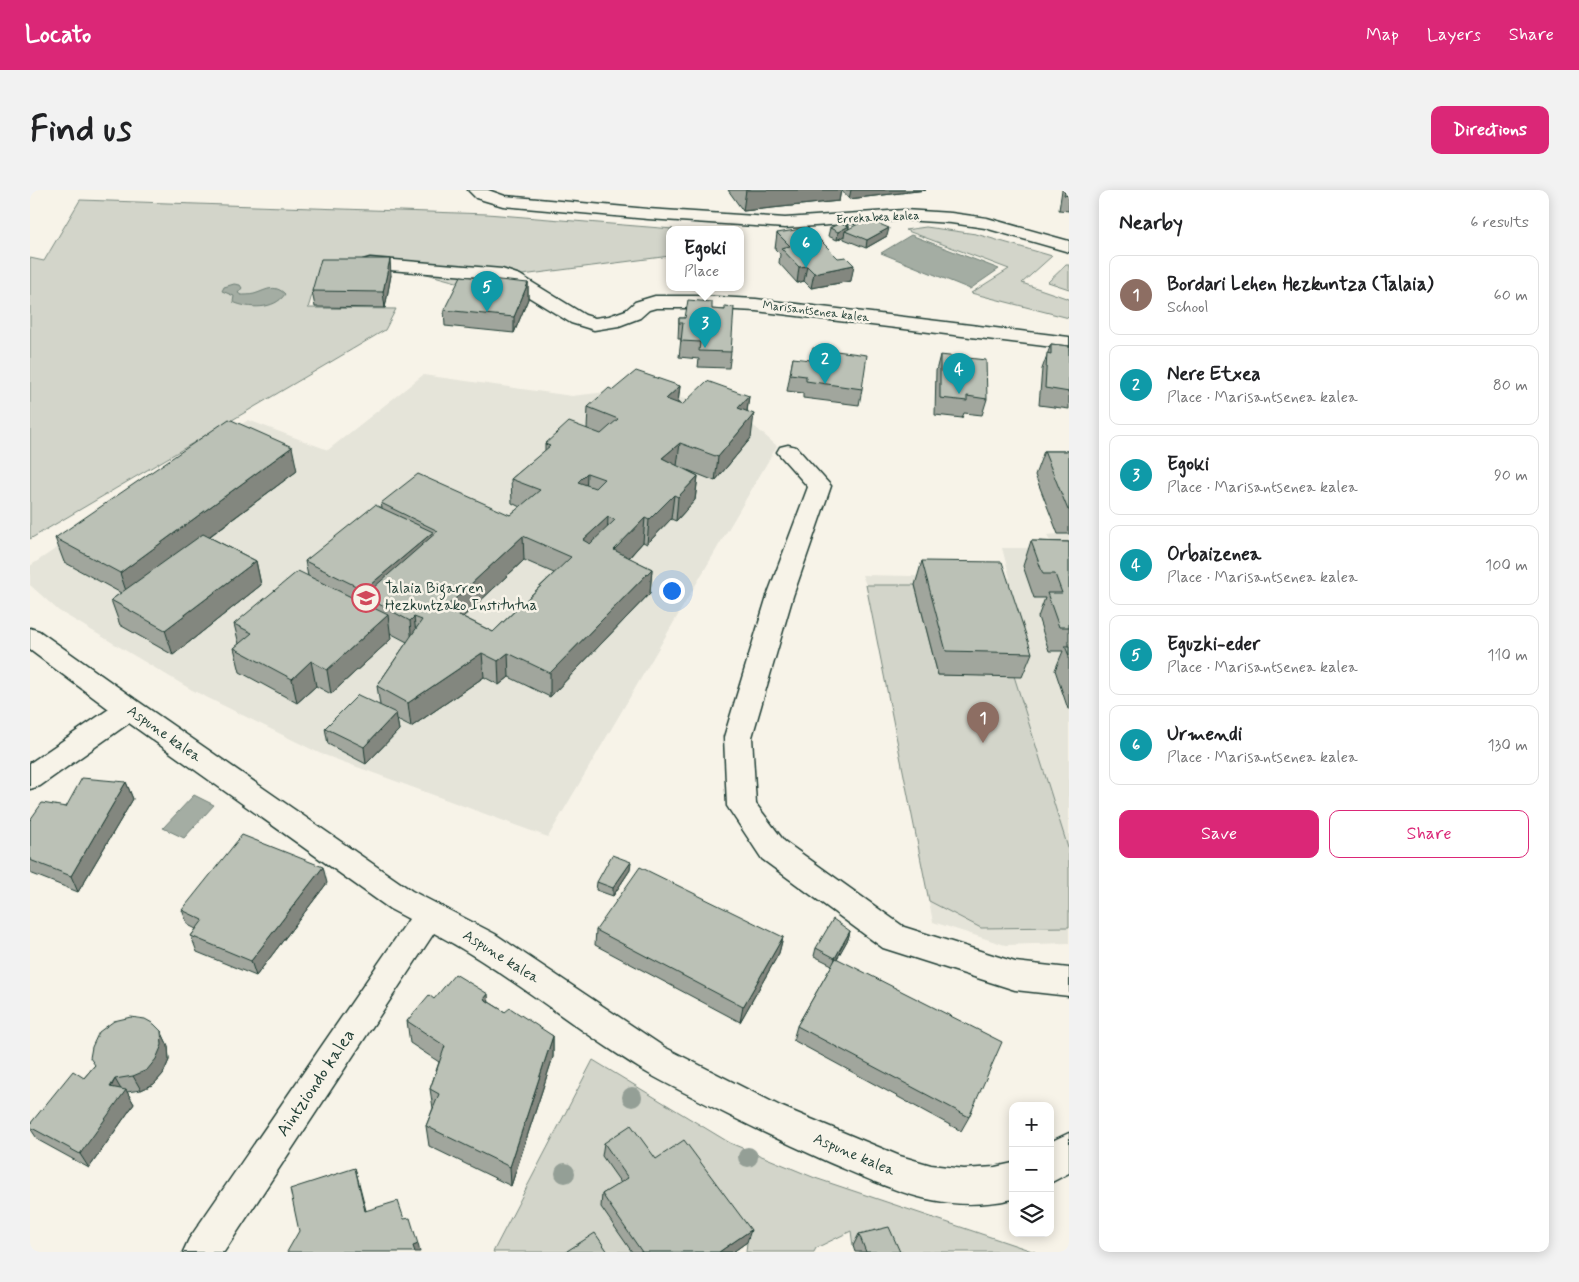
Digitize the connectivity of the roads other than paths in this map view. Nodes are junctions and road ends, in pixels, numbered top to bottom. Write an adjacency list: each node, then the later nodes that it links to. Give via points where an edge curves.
1 (477, 190): 2 (street, Errekabea kalea, via 503,201 785,223 904,215 951,218 986,223)
2 (1069, 248)
3 (370, 264): 4 (street, Marisantsenea kalea, via 495,273 512,279 578,319 594,324 612,322 655,302 697,302 756,305)
4 (1069, 343)
5 (788, 452): 10 (street, via 820,486 780,596 738,737 742,806 773,850 894,938 1016,976)
6 (30, 637): 7 (street, Aspune kalea)
7 (129, 709): 8 (street); 9 (street, Aspune kalea, via 401,900)
8 (30, 778)
9 (429, 915): 13 (street, Aspune kalea, via 484,944 652,1058 768,1118 899,1174 931,1184 964,1187); 14 (street, Aintziondo kalea)
10 (1069, 982)
11 (1069, 1150): 12 (street)
12 (1054, 1162)
13 (1009, 1182)
14 (202, 1252)

